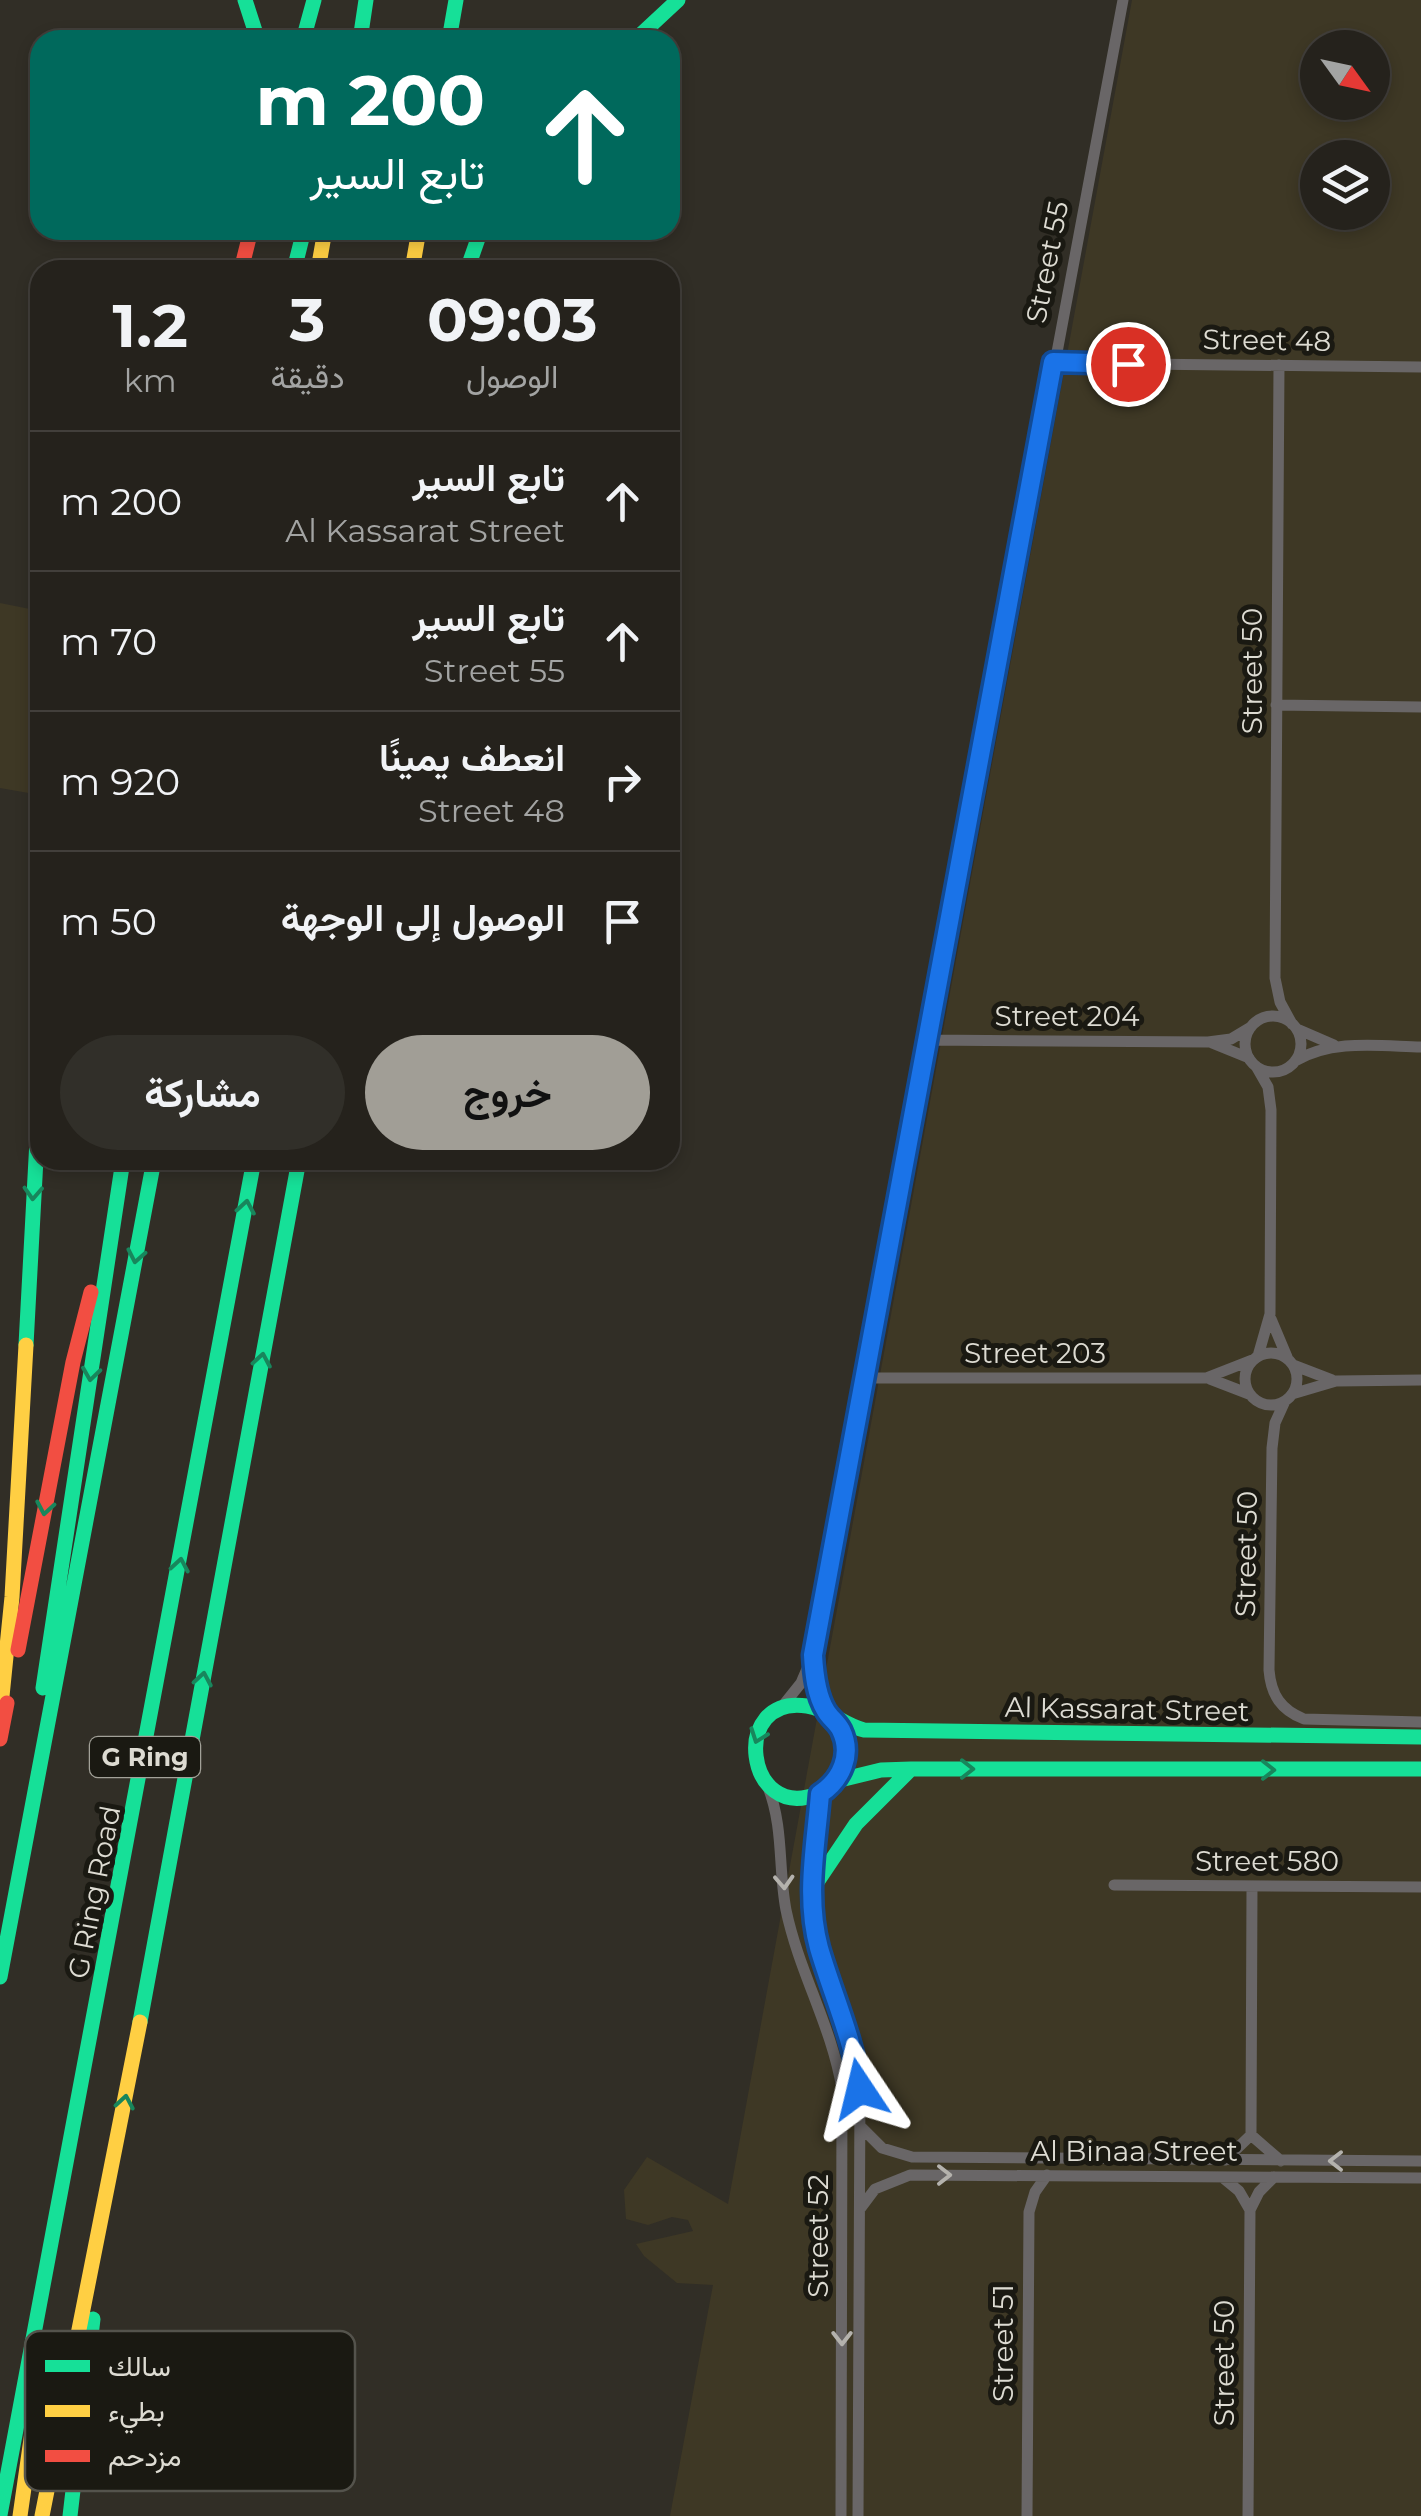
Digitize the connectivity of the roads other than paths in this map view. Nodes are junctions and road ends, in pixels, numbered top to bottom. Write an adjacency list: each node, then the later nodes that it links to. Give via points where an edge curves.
1 (245, 0): 7 (main road)
2 (314, 0): 8 (main road)
3 (366, 0): 9 (main road)
4 (456, 0): 10 (main road)
5 (678, 0): 11 (main road)
6 (1123, 0): 12 (street, Street 55)
7 (255, 30)
8 (306, 30)
9 (361, 30)
10 (451, 30)
11 (646, 30)
12 (1053, 362): 13 (street, Street 48); 20 (street, Street 55)
13 (1279, 366): 14 (street, Street 48); 15 (street, Street 50)
14 (1421, 367)
15 (1276, 705): 16 (street); 17 (street, Street 50)
16 (1421, 707)
17 (1275, 978): 18 (street, Street 50); 19 (street, Street 50)
18 (1254, 1024): 19 (street, via 1276,1016); 21 (street, Street 204); 24 (street, via 1245,1042)
19 (1295, 1026): 22 (street); 25 (street, via 1300,1050)
20 (926, 1040): 21 (street, Street 204); 36 (street, Street 55)
21 (1208, 1042): 24 (street, Street 204)
22 (1338, 1046): 23 (street); 25 (street)
23 (1421, 1046)
24 (1253, 1062): 25 (street, via 1272,1072); 26 (street, via 1268,1086)
25 (1291, 1064): 26 (street)
26 (1271, 1110): 33 (street)
27 (35, 1170): 45 (main road, one-way to 45)
28 (121, 1170): 49 (main road, one-way to 49, via 73,1362)
29 (122, 1170): 55 (main road, one-way to 55, via 45,1660)
30 (152, 1170): 55 (main road, one-way to 55)
31 (252, 1170): 61 (main road, G Ring Road / G Ring, one-way to 31)
32 (297, 1170): 71 (main road, one-way to 32)
33 (1270, 1314): 34 (street); 35 (street)
34 (1255, 1358): 35 (street, via 1273,1353); 37 (street, Street 203); 40 (street, via 1245,1380)
35 (1290, 1362): 38 (street); 41 (street, via 1297,1380)
36 (864, 1378): 37 (street, Street 203); 42 (street, Street 55)
37 (1206, 1378): 40 (street, Street 203)
38 (1336, 1380): 39 (street); 41 (street)
39 (1421, 1380)
40 (1250, 1394): 41 (street, via 1266,1404)
41 (1288, 1398): 43 (street, Street 50, via 1272,1448 1269,1670)
42 (813, 1655): 44 (street, Street 55); 46 (street, Street 55)
43 (1282, 1706): 47 (street, Al Kassarat Street, via 1304,1720)
44 (781, 1708): 46 (main road, Al Kassarat Street, via 796,1704); 53 (main road, one-way to 53, via 766,1718 753,1744 756,1772)
45 (0, 1716)
46 (830, 1716): 48 (main road, Al Kassarat Street, via 853,1728 878,1730); 52 (main road, via 842,1731 846,1757)
47 (1421, 1722)
48 (1421, 1736)
49 (0, 1739)
50 (911, 1769): 51 (main road, one-way to 51); 52 (main road); 59 (main road, via 847,1832)
51 (1421, 1770)
52 (836, 1781): 54 (main road)
53 (768, 1787): 54 (main road, via 798,1798); 86 (street, Street 52, one-way to 86, via 779,1820 786,1909 842,2089)
54 (820, 1794): 59 (street, Street 52)
55 (33, 1799): 60 (main road)
56 (1114, 1885): 57 (street, Street 580)
57 (1252, 1886): 58 (street, Street 580); 63 (street)
58 (1421, 1887)
59 (813, 1888): 62 (street, Street 52, via 819,1948 856,2058)
60 (0, 1976)
61 (78, 2108): 74 (main road, G Ring Road / G Ring); 75 (main road)
62 (860, 2126): 64 (street, Al Binaa Street, via 882,2148 912,2157); 72 (street, Street 52)
63 (1251, 2135): 64 (street); 65 (street)
64 (1223, 2160): 65 (street, Al Binaa Street)
65 (1280, 2161): 66 (street, Al Binaa Street, one-way to 65)
66 (1421, 2161)
67 (1047, 2175): 68 (street, Al Binaa Street); 72 (street, Al Binaa Street, one-way to 67, via 875,2189 910,2175); 88 (street, Street 51, via 1029,2212)
68 (1222, 2177): 69 (street, Al Binaa Street); 73 (street)
69 (1274, 2177): 70 (street, Al Binaa Street); 73 (street)
70 (1421, 2178)
71 (107, 2198): 76 (main road); 77 (main road)
72 (860, 2209): 87 (street, Street 52)
73 (1250, 2210): 89 (street, Street 50)
74 (35, 2331)
75 (46, 2331)
76 (80, 2331)
77 (92, 2331)
78 (25, 2384): 82 (main road, G Ring Road / G Ring)
79 (25, 2481): 83 (main road)
80 (47, 2491): 84 (main road)
81 (73, 2491): 85 (main road)
82 (0, 2514)
83 (20, 2516)
84 (42, 2516)
85 (70, 2516)
86 (842, 2516)
87 (858, 2516)
88 (1027, 2516)
89 (1248, 2516)

